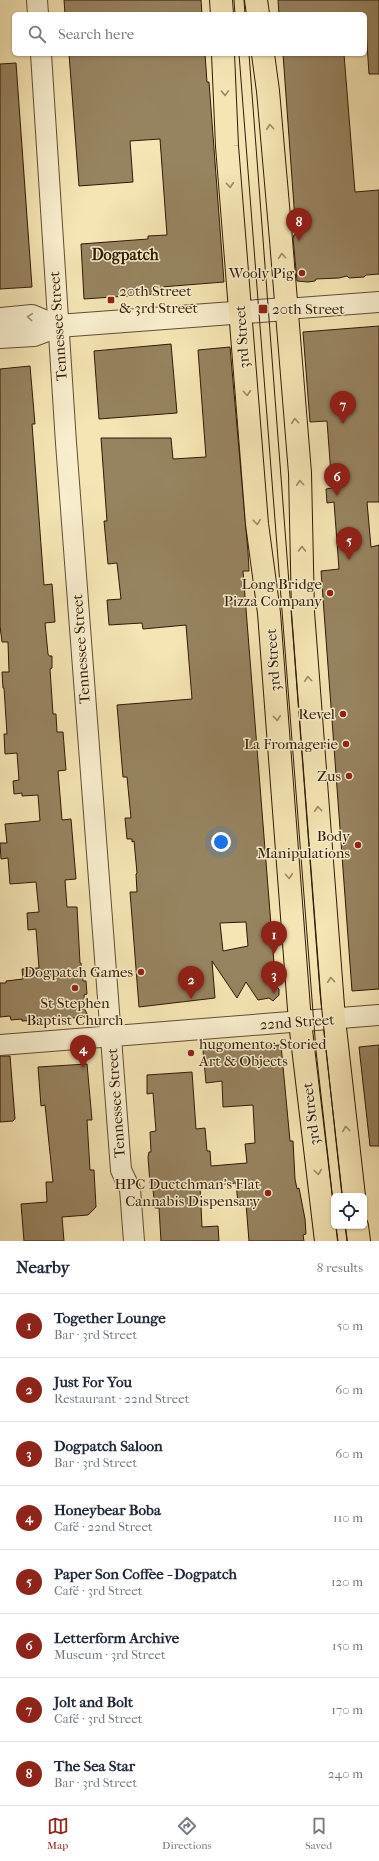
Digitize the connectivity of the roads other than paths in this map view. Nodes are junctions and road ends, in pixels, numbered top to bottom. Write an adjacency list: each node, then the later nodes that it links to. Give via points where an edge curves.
1 (37, 0): 4 (street)
2 (221, 0): 5 (main road)
3 (256, 0): 6 (main road)
4 (38, 12)
5 (222, 12)
6 (258, 12)
7 (41, 56): 14 (street, Tennessee Street)
8 (223, 56): 12 (main road, 3rd Street, one-way to 12, via 227,146)
9 (263, 56): 11 (main road, one-way to 9)
10 (379, 302): 11 (street)
11 (286, 309): 12 (street); 17 (main road, one-way to 11, via 303,612 302,506)
12 (241, 312): 14 (street); 18 (main road, 3rd Street, one-way to 18, via 257,524 269,613)
13 (0, 318): 14 (street, one-way to 13, via 32,316)
14 (58, 326): 15 (street, via 34,335); 19 (street, Tennessee Street)
15 (0, 337)
16 (379, 1015): 17 (street, 22nd Street)
17 (334, 1019): 18 (street, 22nd Street); 21 (main road, one-way to 17)
18 (300, 1022): 19 (street, 22nd Street); 24 (main road, 3rd Street, one-way to 24)
19 (111, 1037): 20 (street, 22nd Street); 23 (street, Tennessee Street, via 121,1170 130,1189)
20 (0, 1045)
21 (354, 1193)
22 (357, 1229): 25 (main road)
23 (134, 1241)
24 (326, 1241)
25 (359, 1241)

